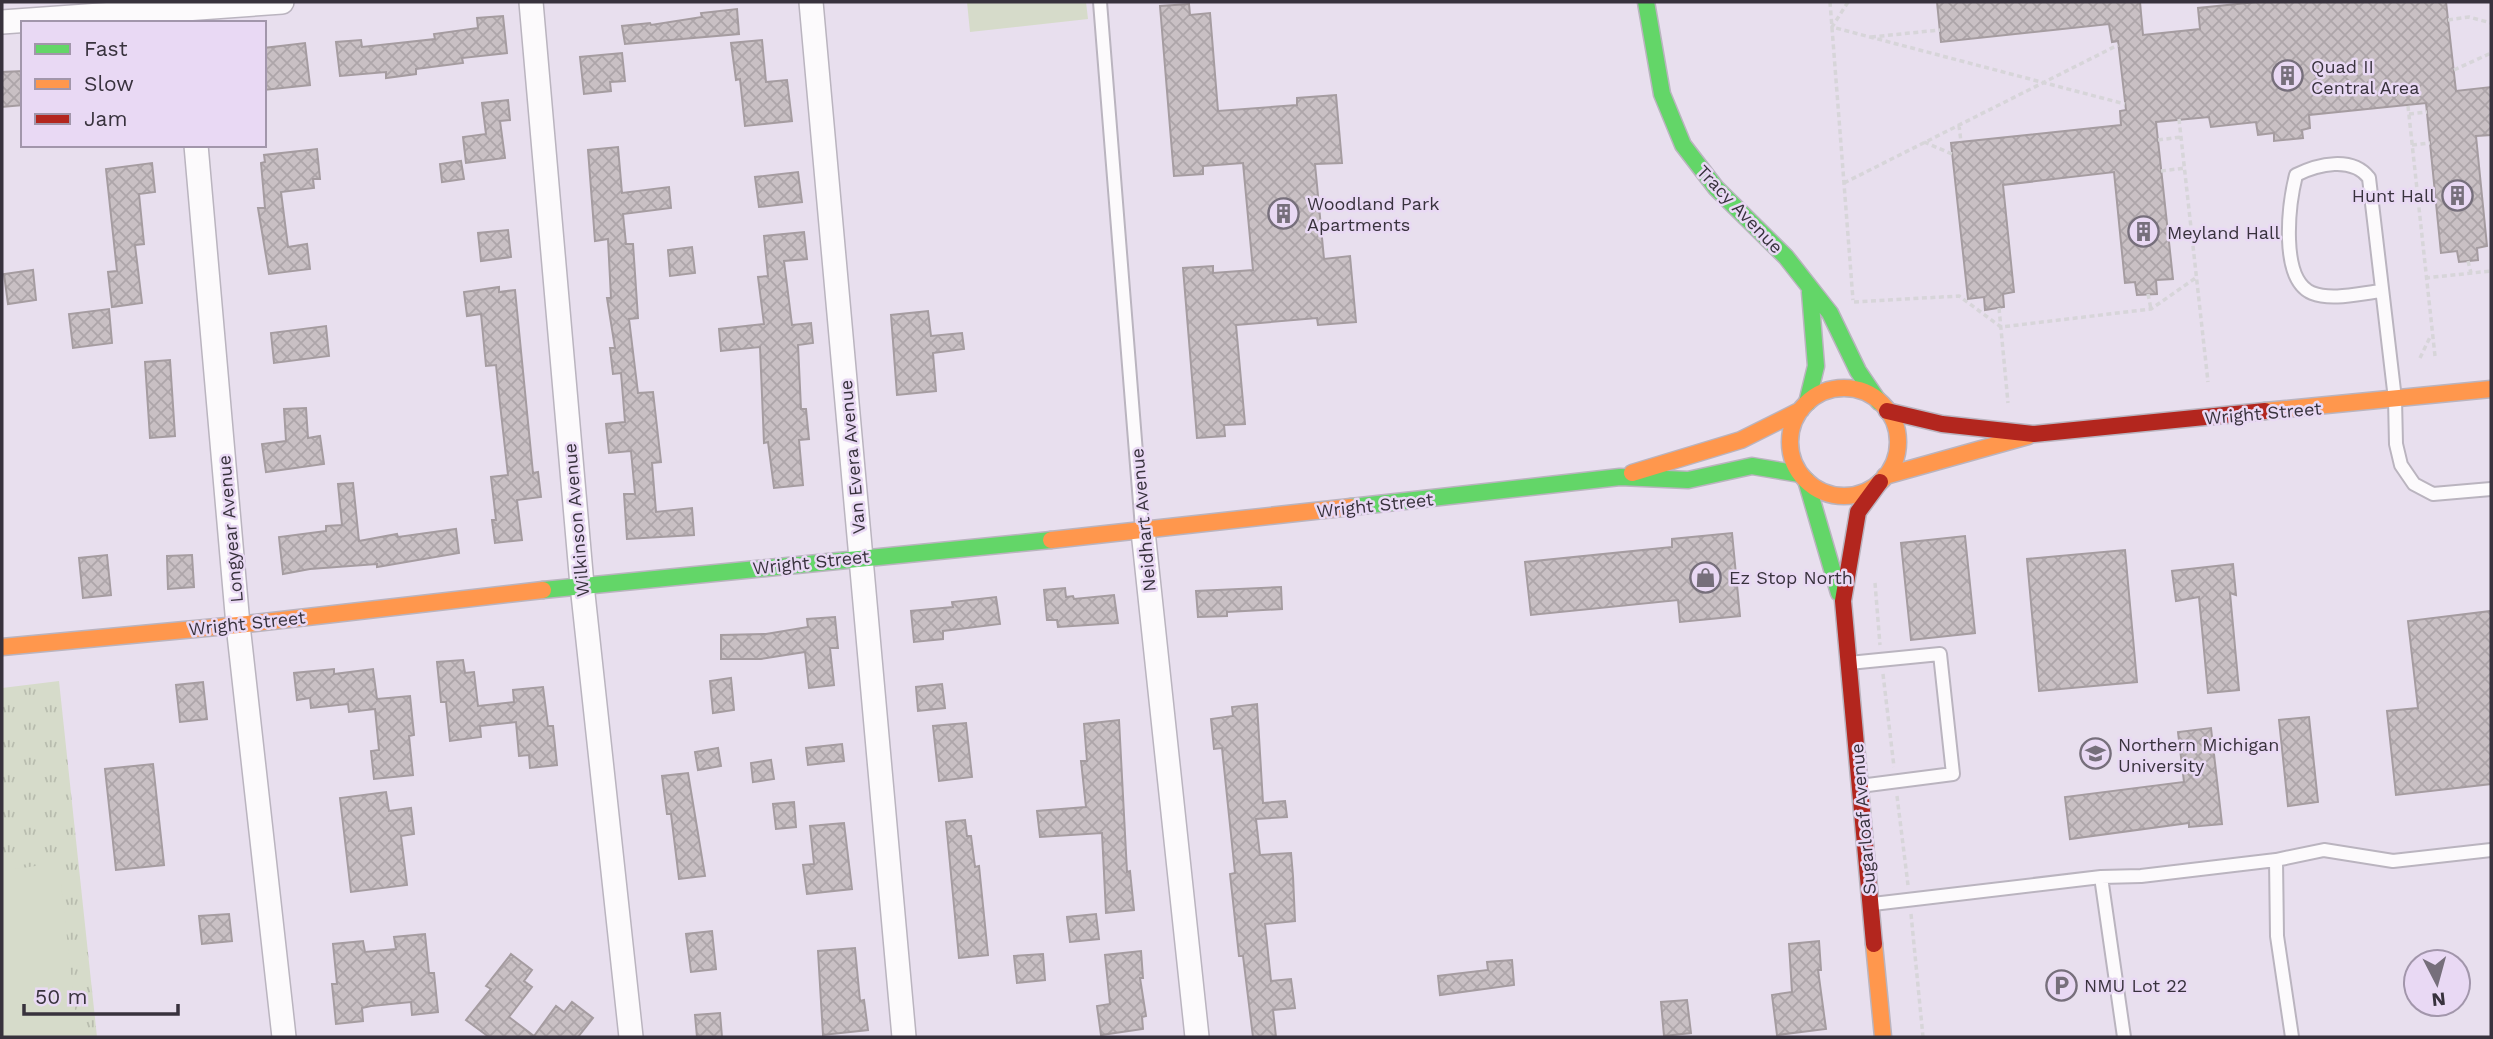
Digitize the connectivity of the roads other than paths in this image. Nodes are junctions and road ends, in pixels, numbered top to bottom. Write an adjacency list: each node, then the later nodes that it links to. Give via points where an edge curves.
1 (282, 2): 6 (street)
2 (531, 2): 22 (street, Wilkinson Avenue)
3 (811, 2): 21 (street, Van Evera Avenue)
4 (1100, 2): 20 (lane, Neidhart Avenue)
5 (1646, 2): 10 (main road, Tracy Avenue, via 1662,94 1683,145 1716,188 1786,257)
6 (184, 12): 7 (street)
7 (2, 22)
8 (196, 147): 24 (street, Longyear Avenue)
9 (2382, 291): 9 (lane, via 2370,178 2346,164 2311,168 2296,175 2289,245 2302,288 2337,296); 12 (lane)
10 (1810, 292): 13 (main road, Tracy Avenue, via 1816,366); 14 (main road, Tracy Avenue, via 1830,313 1858,371)
11 (2491, 389): 12 (main road, Wright Street)
12 (2395, 399): 15 (main road, Wright Street); 19 (lane, via 2398,455 2414,484 2433,494)
13 (1804, 406): 14 (main road, via 1821,393 1847,389 1864,393); 16 (main road, Wright Street, via 1773,428); 17 (main road, via 1792,426 1790,443)
14 (1883, 406): 15 (main road, Wright Street, via 1950,427); 18 (main road, via 1898,438 1894,463)
15 (2034, 434): 18 (main road, Wright Street, via 1988,450 1925,462)
16 (1620, 477): 17 (main road, Wright Street, via 1688,480 1752,466); 20 (main road, Wright Street)
17 (1803, 477): 18 (main road, via 1828,494 1844,496 1859,494); 23 (main road, Sugarloaf Avenue)
18 (1883, 479): 23 (main road, Sugarloaf Avenue, via 1858,512)
19 (2491, 489)
20 (1143, 531): 21 (main road, Wright Street); 35 (street, Neidhart Avenue)
21 (861, 557): 22 (main road, Wright Street); 34 (street, Van Evera Avenue)
22 (582, 585): 24 (main road, Wright Street); 33 (street, Wilkinson Avenue)
23 (1843, 601): 26 (main road, Sugarloaf Avenue)
24 (238, 625): 25 (main road, Wright Street); 32 (street, Longyear Avenue)
25 (2, 647)
26 (1849, 663): 27 (main road, Sugarloaf Avenue); 27 (lane, via 1940,654 1953,774)
27 (1859, 786): 31 (main road, Sugarloaf Avenue)
28 (2491, 850): 29 (lane, via 2393,861 2324,850)
29 (2276, 860): 30 (lane); 38 (lane, via 2277,936)
30 (2101, 877): 31 (lane); 37 (lane)
31 (1871, 905): 36 (main road, Sugarloaf Avenue)
32 (284, 1037)
33 (631, 1037)
34 (904, 1037)
35 (1197, 1037)
36 (1884, 1037)
37 (2124, 1037)
38 (2292, 1037)

